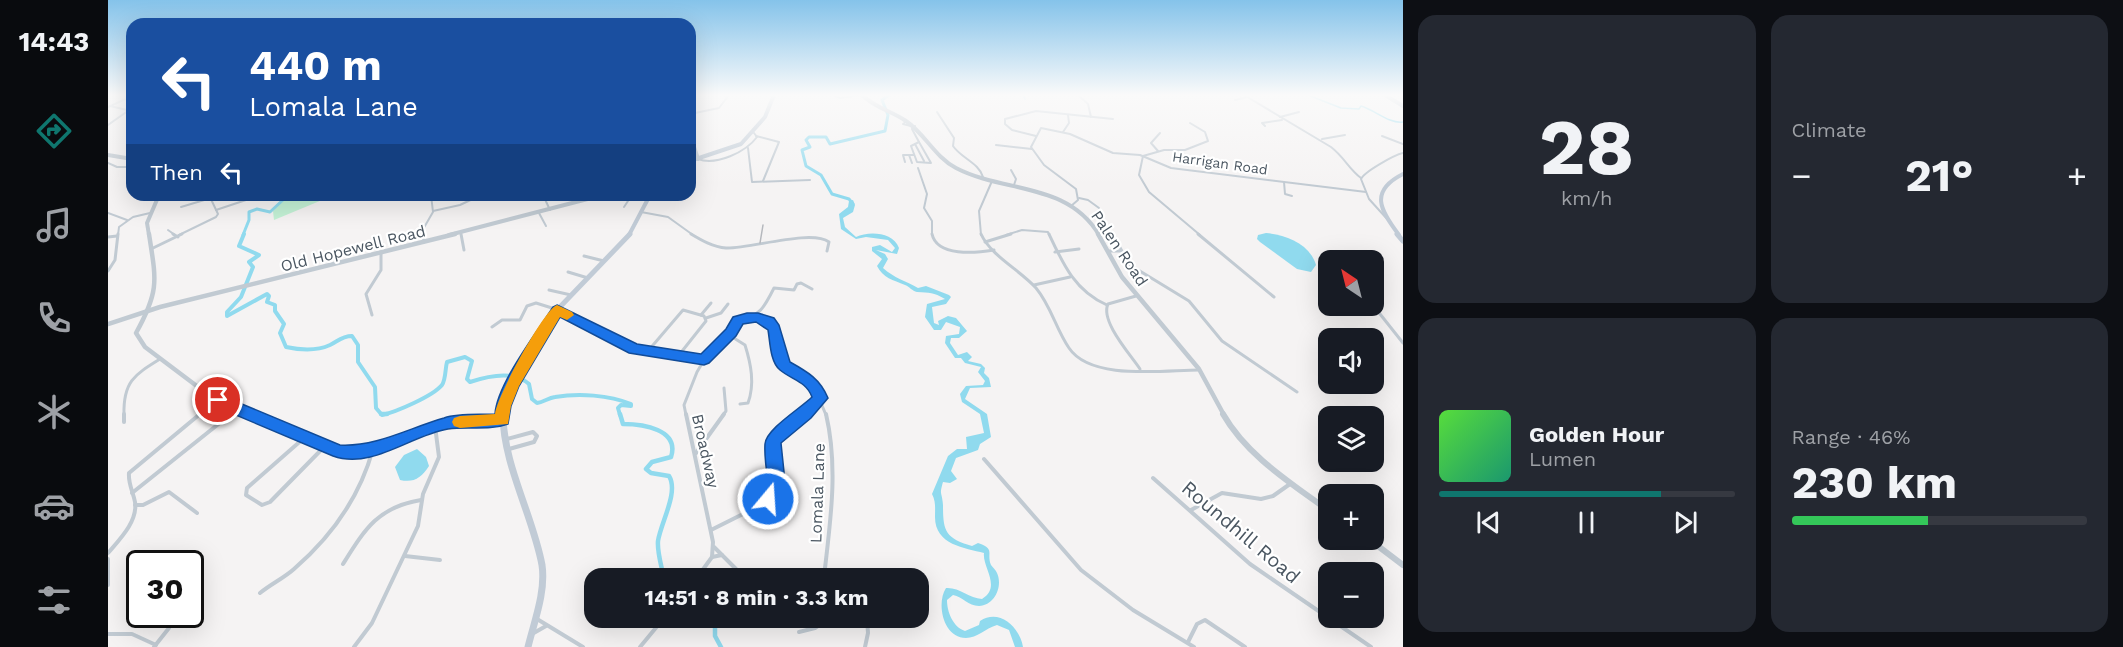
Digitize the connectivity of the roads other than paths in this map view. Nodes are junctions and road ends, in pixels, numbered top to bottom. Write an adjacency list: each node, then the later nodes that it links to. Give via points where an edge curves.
1 (760, 125): 10 (main road)
2 (946, 125): 38 (street, via 957,152 981,170)
3 (1006, 125): 12 (street)
4 (1068, 125): 8 (street)
5 (1194, 125): 21 (street, via 1205,132 1209,141 1183,151)
6 (1293, 125): 14 (street)
7 (914, 127): 15 (street); 38 (street, Palen Road, via 951,165)
8 (1063, 132): 12 (street, Harrigan Road, via 1043,128); 27 (street, Harrigan Road, via 1113,153)
9 (1160, 133): 21 (street, via 1151,143)
10 (755, 135): 19 (street); 29 (main road, via 738,147); 42 (street, via 779,142)
11 (1345, 135): 14 (street)
12 (1036, 136): 20 (street, via 1030,144)
13 (1382, 136): 17 (street)
14 (1320, 140): 39 (street, via 1344,156 1351,170)
15 (920, 142): 16 (street); 25 (street, via 931,163 918,163)
16 (915, 144): 25 (street, via 911,146); 30 (street)
17 (1403, 144)
18 (996, 145): 20 (street)
19 (748, 148): 29 (street, via 711,160); 42 (street, via 751,181)
20 (1032, 149): 47 (street, via 1044,165 1074,186)
21 (1158, 151): 27 (street)
22 (696, 153): 29 (street)
23 (1403, 153): 39 (street, via 1390,155)
24 (909, 155): 25 (street); 31 (street, via 903,155); 33 (street)
25 (914, 155)
26 (109, 156): 28 (street)
27 (1143, 156): 43 (street, Harrigan Road, via 1171,168); 101 (street, via 1137,172 1143,186)
28 (126, 158)
29 (698, 159)
30 (924, 161)
31 (905, 162)
32 (108, 163): 34 (street)
33 (912, 163)
34 (126, 167)
35 (918, 168): 84 (street, via 927,194 924,208 936,242 971,253)
36 (1011, 170): 44 (street, via 1016,179)
37 (1403, 174): 70 (main road, via 1381,190 1380,201)
38 (982, 177): 40 (street, Palen Road)
39 (1361, 178): 45 (street)
40 (992, 179): 44 (street, Palen Road); 80 (street, via 979,210 980,232)
41 (810, 180): 42 (street)
42 (763, 182)
43 (1284, 182): 45 (street, Harrigan Road); 46 (street, via 1285,194)
44 (1014, 185): 58 (street, Palen Road)
45 (1366, 192): 70 (street, via 1376,211)
46 (1292, 196)
47 (1078, 198): 58 (street); 61 (street)
48 (156, 201): 67 (street)
49 (199, 201): 59 (street)
50 (212, 201): 62 (street)
51 (243, 201): 62 (street)
52 (432, 201): 64 (street)
53 (468, 201): 64 (street)
54 (546, 201): 63 (street)
55 (582, 201): 63 (street, Old Hopewell Road)
56 (628, 201): 60 (street)
57 (647, 201): 65 (main road)
58 (1071, 206): 86 (street, Palen Road, via 1087,218)
59 (182, 207)
60 (624, 207)
61 (1100, 208)
62 (216, 210): 76 (street, via 218,215 214,219)
63 (550, 210): 68 (street, Old Hopewell Road)
64 (433, 211): 79 (street, via 422,231)
65 (641, 212): 85 (street, via 668,217 717,247 813,237 829,242); 91 (main road, via 628,236)
66 (108, 213): 69 (street)
67 (150, 213): 69 (street); 81 (street, via 147,223)
68 (539, 213): 71 (street); 73 (street, Old Hopewell Road)
69 (127, 220): 74 (street, via 119,227)
70 (1388, 220): 78 (main road)
71 (546, 226)
72 (168, 230): 76 (street)
73 (461, 232): 79 (street, Old Hopewell Road); 83 (street)
74 (117, 236): 75 (street); 92 (street, via 114,262)
75 (108, 237)
76 (178, 237): 81 (street)
77 (1115, 239): 87 (street)
78 (1403, 241)
79 (424, 242): 89 (street, Old Hopewell Road)
80 (985, 242): 84 (street); 88 (street, via 1022,230 1045,231)
81 (151, 249): 106 (street, via 157,279)
82 (1078, 249): 88 (street)
83 (465, 250)
84 (994, 250): 96 (street)
85 (827, 251)
86 (1108, 251): 87 (street); 100 (street, Palen Road)
87 (1122, 251): 124 (street, via 1130,265 1196,308 1227,344)
88 (1055, 252): 94 (street)
89 (381, 253): 106 (street, Old Hopewell Road); 107 (street, via 381,270 366,294)
90 (584, 256): 91 (street)
91 (604, 261): 95 (main road)
92 (108, 271)
93 (568, 272): 95 (street)
94 (1070, 277): 96 (street); 104 (street, via 1092,299)
95 (588, 278): 99 (main road)
96 (1034, 285): 120 (street, via 1077,358 1091,366)
97 (812, 289): 110 (street, Broadway, via 801,283 794,290 775,287)
98 (549, 290): 99 (street)
99 (571, 295): 105 (main road)
100 (1136, 296): 104 (street); 121 (street, Palen Road)
101 (1274, 297)
102 (711, 303): 108 (street)
103 (728, 304): 111 (street, via 721,313)
104 (1107, 305): 120 (street, via 1107,321)
105 (557, 310): 113 (street, via 532,303 520,320 502,320); 116 (street, via 634,349); 122 (main road)
106 (148, 311): 112 (street, Old Hopewell Road); 118 (street, via 136,333)
107 (372, 315)
108 (702, 315): 111 (street); 116 (street, via 683,310)
109 (1382, 316): 115 (street)
110 (755, 317): 114 (street, Broadway, via 739,320); 125 (street, Lomala Lane, via 773,325 782,362 808,380)
111 (706, 318): 117 (street)
112 (108, 324)
113 (492, 327)
114 (729, 335): 119 (street, Broadway); 127 (street, via 745,345 749,365 752,394 747,403)
115 (1403, 343)
116 (648, 351): 117 (street)
117 (679, 355): 119 (street)
118 (160, 359): 126 (street); 130 (street, via 135,375 125,388)
119 (704, 360): 137 (street, Broadway, via 684,405)
120 (1140, 369): 121 (street)
121 (1199, 369): 140 (street, Palen Road, via 1240,438)
122 (513, 382): 129 (main road)
123 (724, 388): 137 (street, via 726,411)
124 (1297, 392)
125 (820, 398): 147 (street, via 773,442 776,492); 160 (street, Lomala Lane, via 834,450)
126 (216, 400): 128 (street); 141 (street, via 132,469 128,477)
127 (740, 404)
128 (238, 408): 132 (street); 141 (street)
129 (502, 420): 131 (street); 133 (main road)
130 (124, 422)
131 (435, 426): 136 (street); 142 (street, via 439,457)
132 (306, 437): 134 (street); 134 (street, via 247,488 246,495 266,504)
133 (507, 439): 135 (main road); 135 (street, via 533,432 537,436 534,442)
134 (326, 446): 136 (street, via 348,453)
135 (509, 448): 163 (main road, via 543,567)
136 (373, 449): 162 (street, via 357,493 320,543 294,569)
137 (696, 453): 147 (street, Broadway)
138 (984, 459): 172 (street, via 1082,570 1133,610)
139 (1152, 478): 145 (street, Roundhill Road)
140 (1292, 483): 143 (street, Palen Road); 145 (street, via 1268,498 1231,492 1218,494)
141 (132, 493): 144 (street)
142 (422, 500): 152 (street, via 418,526); 156 (street, via 394,506 373,519)
143 (1318, 503)
144 (135, 505): 146 (street, via 169,492); 150 (street, via 127,529)
145 (1191, 510): 181 (street, Roundhill Road, via 1271,581)
146 (197, 513)
147 (711, 530): 148 (street, Broadway)
148 (714, 548): 151 (street); 153 (street, Broadway)
149 (1383, 550): 157 (street)
150 (108, 553)
151 (722, 555): 153 (street); 159 (street)
152 (405, 556): 155 (street); 174 (street, via 372,622)
153 (712, 557): 158 (street, Broadway)
154 (108, 559): 161 (street)
155 (440, 560)
156 (343, 564)
157 (1403, 565)
158 (704, 568)
159 (735, 568)
160 (826, 568)
161 (108, 585)
162 (260, 592)
163 (536, 618): 164 (street); 171 (main road)
164 (546, 626): 171 (street); 176 (street)
165 (169, 628): 173 (street)
166 (656, 628): 177 (street)
167 (815, 628): 169 (street)
168 (868, 628): 178 (street)
169 (800, 632)
170 (108, 634): 173 (street, via 135,636)
171 (532, 634): 175 (main road)
172 (1188, 642): 179 (street); 180 (street, via 1197,624 1205,621)
173 (155, 646)
174 (354, 647)
175 (528, 647)
176 (583, 647)
177 (640, 647)
178 (865, 647)
179 (1194, 647)
180 (1245, 647)
181 (1371, 647)

